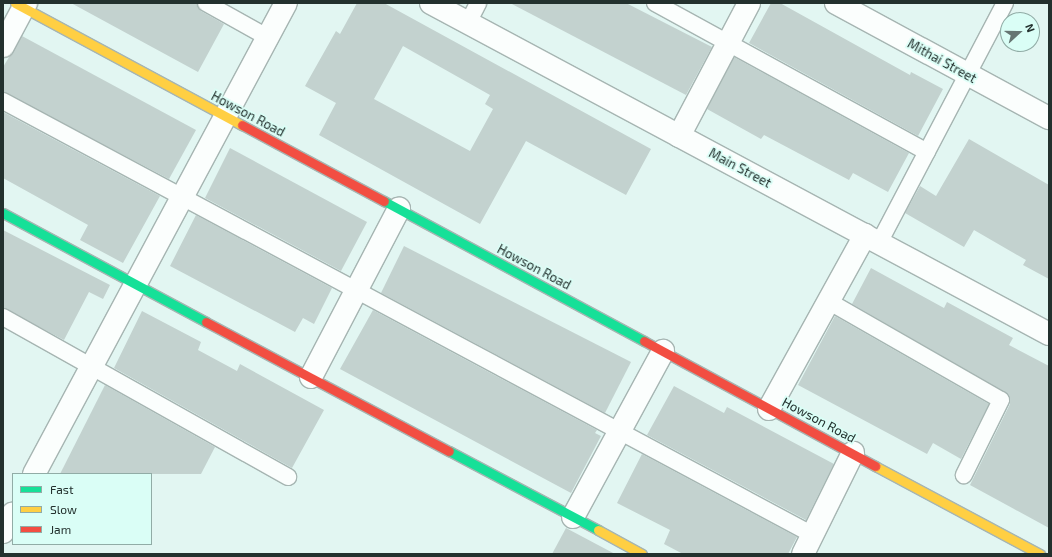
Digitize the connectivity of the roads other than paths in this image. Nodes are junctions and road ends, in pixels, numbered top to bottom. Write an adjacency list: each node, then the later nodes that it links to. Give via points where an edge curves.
1 (206, 3): 11 (lane)
2 (286, 3): 11 (street)
3 (431, 3): 10 (street, Main Street)
4 (478, 3): 10 (lane)
5 (655, 3): 12 (lane)
6 (749, 3): 12 (street)
7 (836, 3): 14 (street, Mithai Street)
8 (1005, 3): 14 (lane)
9 (22, 5): 13 (street); 16 (street, Howson Road)
10 (468, 23): 18 (street, Main Street)
11 (267, 37): 16 (street)
12 (728, 43): 18 (street); 19 (lane)
13 (3, 46)
14 (967, 75): 17 (street, Mithai Street); 19 (lane)
15 (3, 100): 20 (lane)
16 (225, 116): 20 (street); 21 (street, Howson Road)
17 (1049, 118)
18 (679, 136): 23 (street, Main Street)
19 (927, 152): 23 (lane)
20 (183, 197): 24 (street); 25 (lane)
21 (400, 209): 25 (street); 29 (street, Howson Road)
22 (3, 213): 24 (street)
23 (872, 239): 26 (street); 28 (street, Main Street)
24 (136, 284): 30 (street); 31 (street)
25 (357, 290): 31 (street); 33 (lane)
26 (828, 301): 32 (street); 36 (lane, via 1001,400)
27 (3, 317): 30 (lane)
28 (1049, 334)
29 (663, 351): 32 (street, Howson Road); 33 (street)
30 (92, 366): 35 (street); 37 (lane)
31 (311, 377): 39 (street)
32 (769, 409): 34 (street, Howson Road)
33 (620, 431): 39 (street); 41 (lane)
34 (853, 453): 41 (street); 44 (street, Howson Road)
35 (35, 473)
36 (964, 475)
37 (288, 477)
38 (12, 515): 40 (street)
39 (573, 518): 42 (street)
40 (3, 532)
41 (813, 535): 43 (street)
42 (642, 554)
43 (804, 554)
44 (1040, 554)

